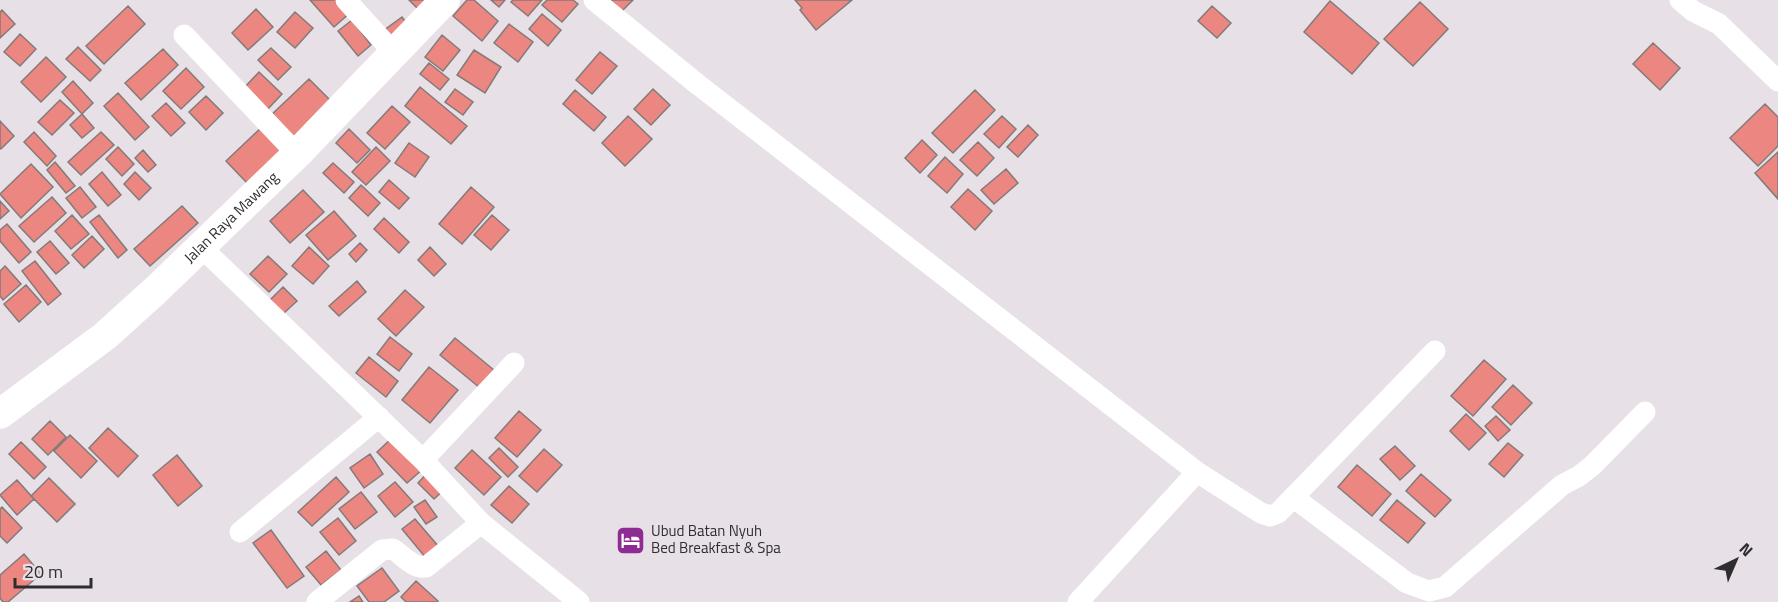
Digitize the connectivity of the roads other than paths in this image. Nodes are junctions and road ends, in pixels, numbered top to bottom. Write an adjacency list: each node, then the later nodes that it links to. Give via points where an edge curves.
1 (346, 0): 6 (street)
2 (445, 0): 6 (main road, Jalan Raya Mawang)
3 (594, 0): 16 (street)
4 (1680, 0): 7 (street, via 1719,24)
5 (184, 35): 8 (street)
6 (394, 53): 8 (main road, Jalan Raya Mawang)
7 (1778, 81)
8 (297, 154): 9 (main road, Jalan Raya Mawang)
9 (201, 247): 12 (main road, Jalan Raya Mawang, via 105,336); 14 (street)
10 (1435, 351): 17 (street)
11 (514, 363): 15 (street)
12 (3, 406)
13 (1645, 412): 17 (street, via 1579,476 1562,485 1445,587 1429,591 1407,583)
14 (379, 417): 15 (street); 19 (street)
15 (423, 460): 18 (street)
16 (1197, 472): 17 (street, via 1270,516); 22 (street)
17 (1293, 497)
18 (481, 523): 20 (street); 21 (street, via 426,567 416,566 393,549 382,550)
19 (240, 532)
20 (575, 601)
21 (317, 602)
22 (1078, 602)

